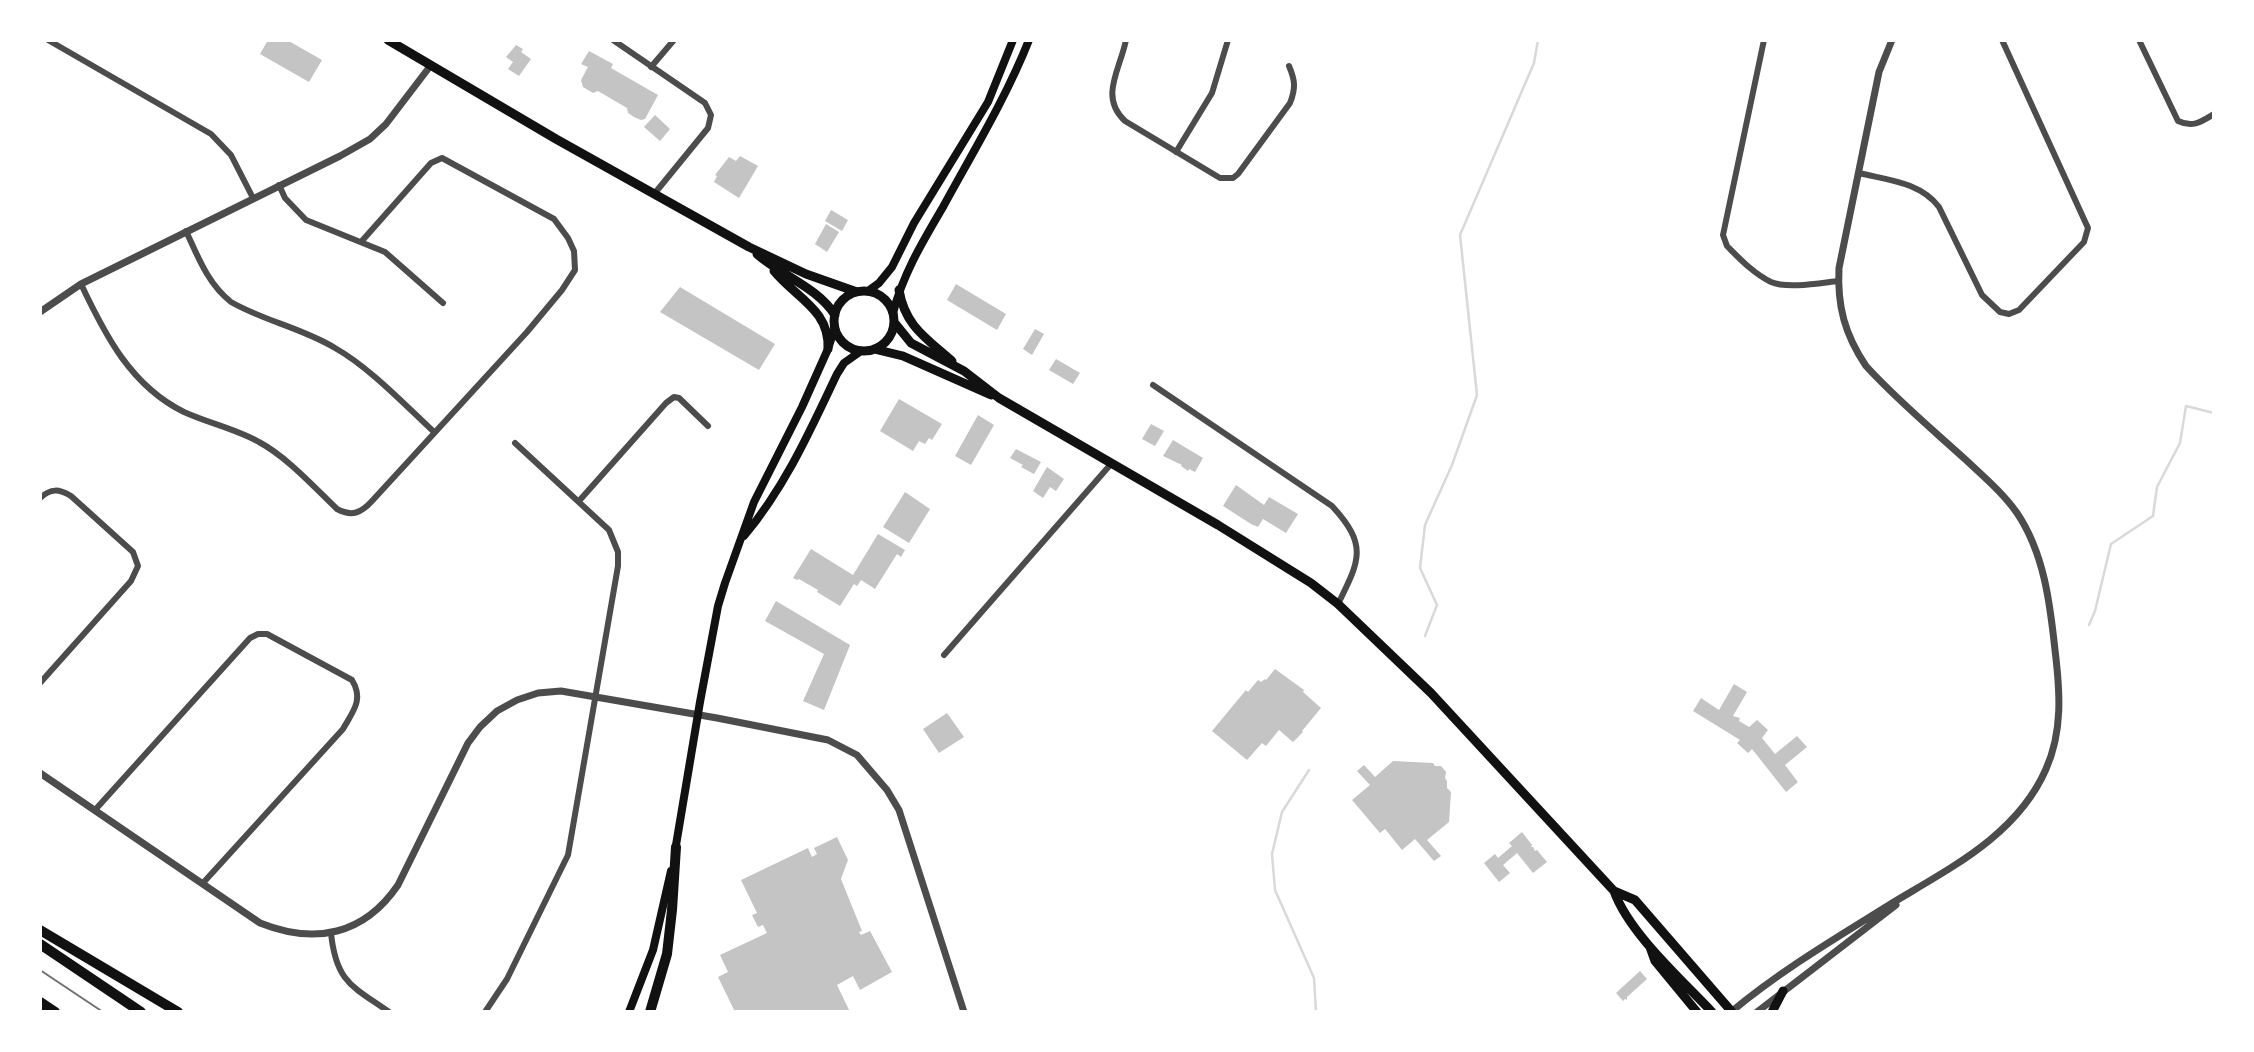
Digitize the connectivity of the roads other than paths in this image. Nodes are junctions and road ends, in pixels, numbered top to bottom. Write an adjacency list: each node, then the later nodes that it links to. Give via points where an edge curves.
1 (48, 40): 21 (street, via 211,134 232,155)
2 (388, 40): 13 (main road)
3 (613, 40): 15 (street)
4 (674, 40): 15 (street)
5 (1013, 40): 29 (main road, via 988,103 892,267)
6 (1029, 40): 28 (main road, via 1002,102)
7 (1126, 40): 17 (street, via 1112,103 1125,121)
8 (1228, 40): 17 (street, via 1212,93)
9 (1764, 40): 26 (street, via 1725,241 1773,283)
10 (1892, 40): 18 (street, via 1879,72)
11 (2002, 40): 18 (street, via 2088,228 2084,242 2019,310 2000,312 1982,295 1933,200 1916,187)
12 (2139, 40): 16 (street, via 2178,121 2195,125)
13 (431, 65): 19 (street, via 370,139); 20 (main road)
14 (1289, 66): 17 (street, via 1295,81 1290,103 1233,178 1220,178)
15 (651, 67): 20 (street, via 705,103 712,115 708,128)
16 (2214, 114)
17 (1176, 152)
18 (1858, 173): 26 (street)
19 (279, 186): 21 (street); 23 (street, via 306,220)
20 (655, 193): 24 (main road)
21 (254, 198): 22 (street)
22 (186, 231): 27 (street); 43 (street, via 208,276 230,302 309,334 353,359)
23 (361, 242): 31 (street, via 385,252); 43 (street, via 431,163 442,158 554,219 574,251 575,270 562,290)
24 (749, 247): 25 (main road); 30 (main road)
25 (769, 265): 33 (main road, via 823,299); 36 (main road, via 821,319 827,329)
26 (1838, 281): 59 (street, via 1846,331 1866,366 1997,488 2017,513 2041,565 2060,686 2058,727 2047,768 2018,815 2002,831)
27 (81, 284): 32 (street); 43 (street, via 109,342 141,381 184,411 266,446 346,514 367,507)
28 (899, 290): 34 (main road); 39 (main road, via 901,306 913,326)
29 (868, 291): 30 (main road); 34 (main road, via 884,298)
30 (857, 292): 33 (main road, via 842,300)
31 (443, 303)
32 (40, 312)
33 (835, 315): 35 (main road)
34 (894, 317): 37 (main road, via 888,339); 39 (main road, via 911,343)
35 (835, 327): 36 (main road); 38 (main road, via 844,343)
36 (828, 349): 48 (main road)
37 (874, 349): 38 (main road); 41 (main road, via 903,356)
38 (861, 351): 48 (main road, via 844,363 784,480)
39 (964, 371): 41 (main road)
40 (1153, 385): 49 (street, via 1332,506 1348,524 1357,544 1356,568)
41 (999, 398): 45 (main road)
42 (708, 426): 47 (street, via 674,397)
43 (434, 432)
44 (515, 443): 47 (street)
45 (1111, 464): 49 (main road, via 1218,525); 50 (street)
46 (40, 498): 51 (street, via 54,490 71,496 133,552 138,566 131,582)
47 (579, 501): 52 (street, via 609,530 618,552)
48 (739, 542): 53 (main road, via 718,606)
49 (1338, 604): 58 (main road, via 1431,693)
50 (944, 655)
51 (40, 683)
52 (596, 696): 53 (street); 61 (street, via 538,693 517,699 488,718 468,743 391,894 367,917); 71 (street, via 568,855 507,979)
53 (698, 715): 56 (main road); 73 (street, via 828,740 864,762 899,810)
54 (40, 773): 55 (street)
55 (95, 810): 57 (street); 57 (street, via 250,638 267,634 352,680 357,702 343,729)
56 (676, 847): 66 (main road, via 653,950); 72 (highway, via 667,954)
57 (203, 883): 61 (street, via 260,923 303,935)
58 (1614, 891): 62 (main road, via 1623,912); 76 (main road, via 1635,900)
59 (1912, 891): 64 (street); 76 (street)
60 (40, 930): 69 (highway)
61 (331, 933): 70 (street, via 342,976)
62 (1648, 943): 74 (main road, via 1655,961); 75 (main road)
63 (40, 944): 68 (highway)
64 (1783, 991): 77 (street); 78 (main road)
65 (40, 1002): 67 (highway)
66 (629, 1010)
67 (55, 1012)
68 (141, 1012)
69 (178, 1012)
70 (389, 1012)
71 (485, 1012)
72 (649, 1012)
73 (964, 1012)
74 (1697, 1012)
75 (1712, 1012)
76 (1732, 1012)
77 (1757, 1012)
78 (1772, 1012)

